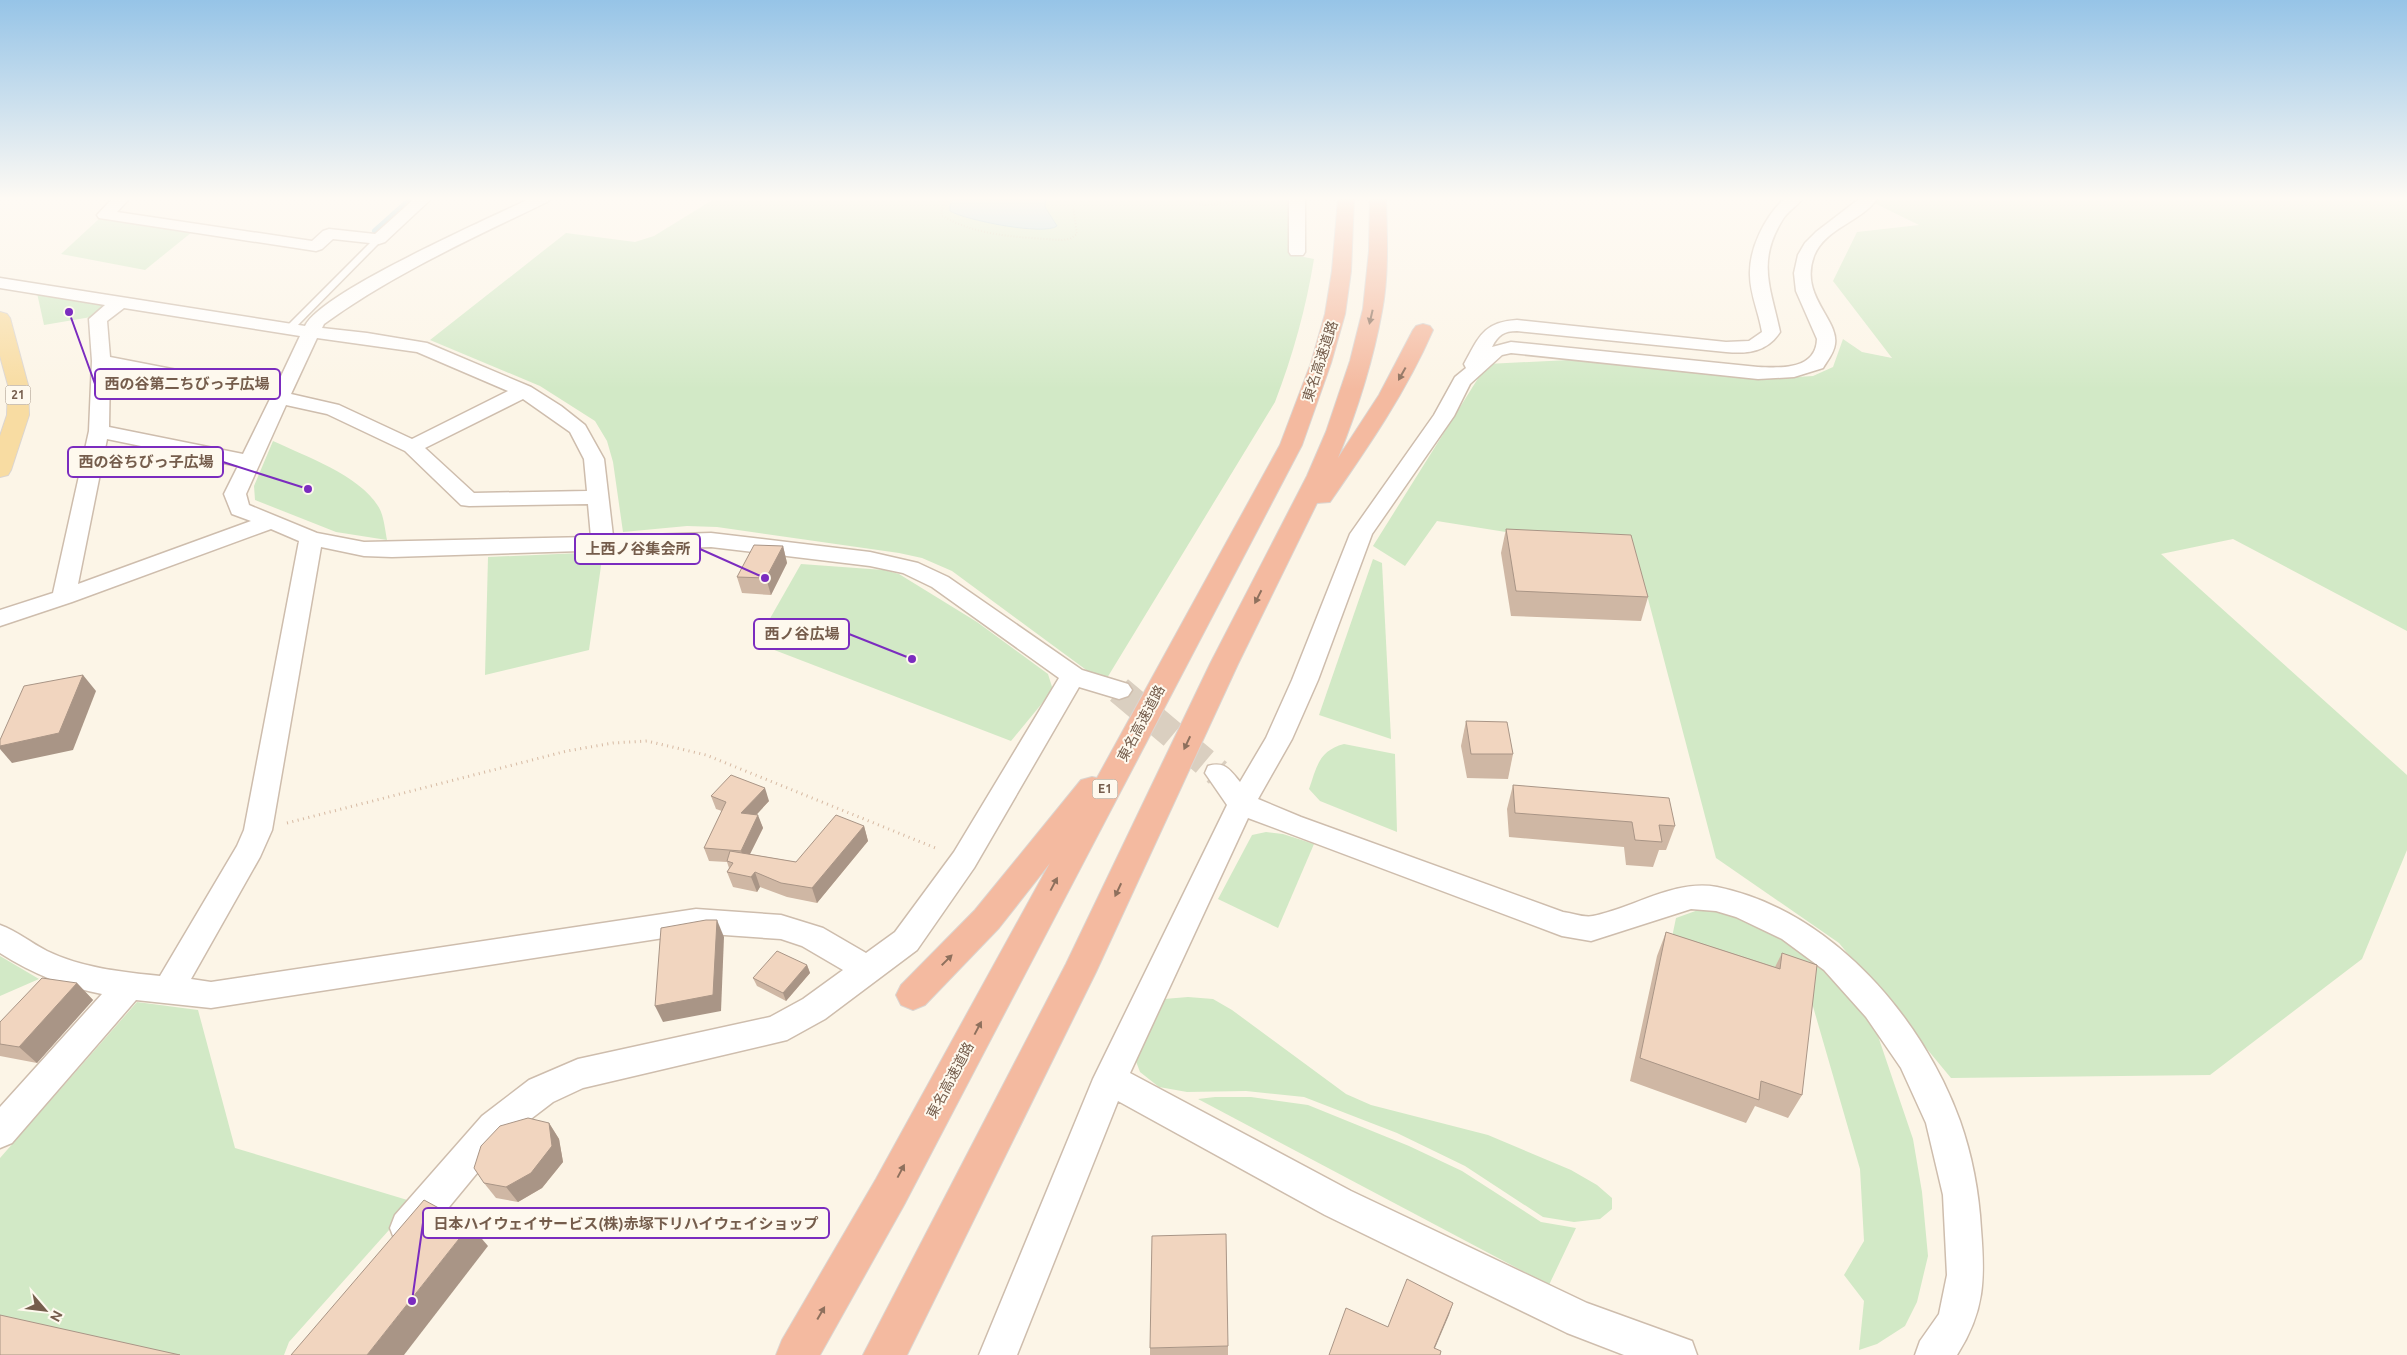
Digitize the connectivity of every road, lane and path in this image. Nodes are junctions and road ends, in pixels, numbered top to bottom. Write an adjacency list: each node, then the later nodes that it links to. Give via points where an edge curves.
1 (359, 262): 10 (lane)
2 (412, 262): 10 (street)
3 (1343, 262): 29 (highway, 東名高速道路 / E1, via 1335,314 1291,445)
4 (1377, 262): 24 (highway, one-way to 24, via 1373,309 1337,432)
5 (1758, 262): 13 (street, via 1772,332 1755,346 1726,347 1502,325 1493,329)
6 (1803, 262): 13 (street, via 1801,270 1808,301 1826,341 1816,364 1800,372 1758,373 1511,347 1496,351)
7 (0, 283): 8 (street)
8 (119, 303): 10 (street); 12 (street, via 98,319)
9 (0, 318): 19 (main road, 21, via 18,386 18,415)
10 (299, 330): 14 (street, via 421,347); 15 (street)
11 (1424, 330): 24 (highway, one-way to 24, via 1382,410)
12 (101, 361): 15 (street); 16 (street)
13 (1462, 381): 31 (street, via 1444,416 1361,534 1279,739)
14 (524, 392): 17 (street); 20 (street, via 554,410 578,430 594,459)
15 (282, 398): 17 (street, via 332,409); 18 (street)
16 (99, 431): 18 (street); 25 (street)
17 (412, 447): 20 (street, via 469,500)
18 (250, 462): 21 (street, via 236,494 240,509)
19 (0, 470)
20 (598, 496): 23 (street)
21 (270, 522): 22 (street); 25 (street)
22 (311, 538): 23 (street, via 364,549 392,550); 32 (street)
23 (603, 544): 27 (street, via 711,540 870,559 910,568 940,582)
24 (1272, 570): 43 (highway, one-way to 43, via 1079,972)
25 (64, 597): 26 (street)
26 (0, 618)
27 (1073, 676): 28 (street); 33 (street)
28 (1119, 690)
29 (1134, 734): 38 (highway, one-way to 29, via 987,919); 42 (highway, 東名高速道路 / E1, one-way to 29, via 890,1192)
30 (1218, 773): 31 (street)
31 (1241, 804): 39 (street); 46 (street, via 1562,924 1591,929 1690,897 1716,899 1744,907 1793,930 1835,961 1877,1008 1913,1058 1943,1122 1961,1195 1966,1275 1956,1322)
32 (258, 830): 33 (path, via 567,751 647,741 706,755); 37 (street)
33 (964, 860): 35 (street, via 906,940)
34 (0, 938): 36 (street, via 36,960 72,975)
35 (869, 970): 37 (street, via 812,937 781,927 696,921 211,995); 41 (street, via 814,1009 776,1030 578,1074 541,1091 494,1127)
36 (129, 986): 37 (street); 40 (street)
37 (168, 991)
38 (913, 995)
39 (1110, 1079): 44 (street); 45 (street, via 1347,1208 1580,1320)
40 (0, 1132)
41 (387, 1253)
42 (797, 1355)
43 (884, 1355)
44 (998, 1355)
45 (1678, 1355)
46 (1934, 1355)

